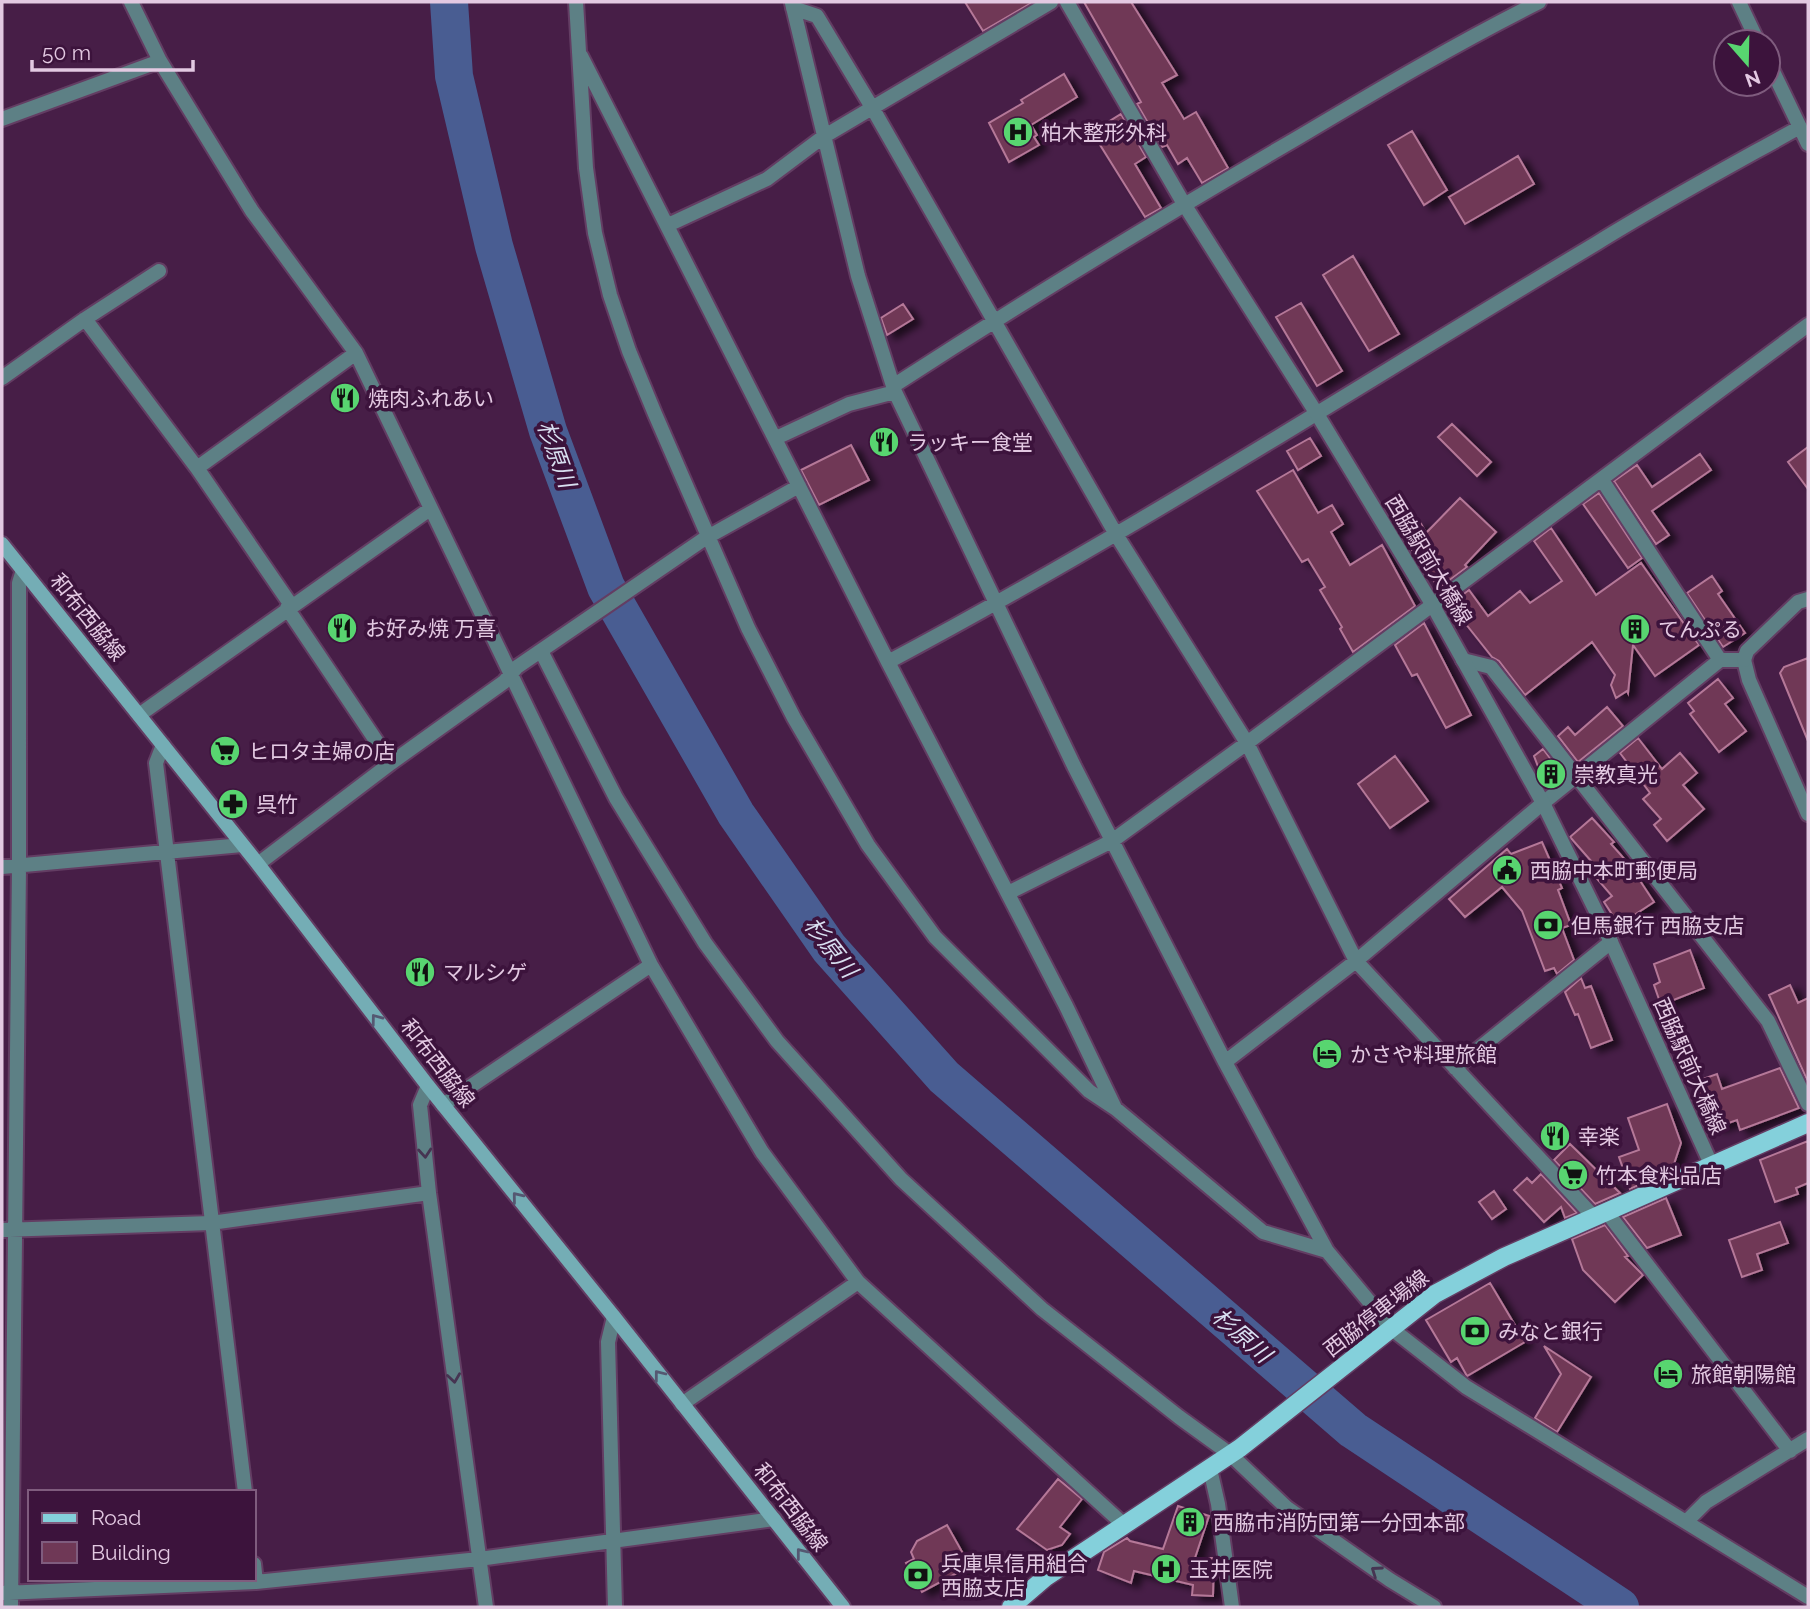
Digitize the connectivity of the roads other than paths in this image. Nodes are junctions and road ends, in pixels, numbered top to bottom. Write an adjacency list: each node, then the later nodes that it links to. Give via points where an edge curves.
1 (131, 2): 10 (street)
2 (576, 2): 9 (street)
3 (1051, 2): 12 (street)
4 (1067, 2): 17 (street, 西脇駅前大橋線)
5 (1539, 2): 17 (street, via 1472,36)
6 (1739, 2): 8 (street)
7 (792, 5): 12 (street, via 817,16); 15 (street)
8 (1752, 28)
9 (578, 48): 18 (street); 33 (street, via 595,233 610,295)
10 (160, 61): 13 (street); 23 (street, via 252,211)
11 (1782, 90): 14 (street)
12 (873, 109): 15 (street); 21 (street)
13 (2, 119)
14 (1800, 127): 16 (street); 26 (street, via 1599,241)
15 (823, 137): 18 (street, via 767,179); 25 (street, via 858,276)
16 (1808, 144)
17 (1184, 204): 21 (street); 26 (street, 西脇駅前大橋線)
18 (668, 225): 27 (street)
19 (159, 271): 20 (street)
20 (85, 319): 24 (street); 28 (street)
21 (994, 320): 25 (street); 32 (street)
22 (1808, 325): 29 (street)
23 (356, 353): 28 (street); 31 (street)
24 (2, 378)
25 (894, 389): 27 (street); 38 (street)
26 (1317, 414): 32 (street); 37 (street, 西脇駅前大橋線)
27 (776, 438): 30 (street)
28 (197, 468): 39 (street)
29 (1602, 480): 37 (street); 42 (street)
30 (799, 486): 33 (street); 44 (street)
31 (430, 509): 39 (street); 45 (street)
32 (1117, 536): 38 (street); 47 (street)
33 (707, 538): 40 (street); 68 (street, via 794,718 868,845 935,937 1080,1082)
34 (2, 544): 35 (main road, 和布西脇線)
35 (23, 570): 46 (main road, 和布西脇線); 58 (street, via 19,583)
36 (1808, 599): 43 (street, via 1798,602 1747,651)
37 (1432, 604): 41 (street, 西脇駅前大橋線); 47 (street)
38 (996, 605): 44 (street); 53 (street)
39 (289, 607): 46 (street); 49 (street)
40 (544, 649): 45 (street); 81 (street, via 616,798 705,943 776,1041 901,1179 1042,1309 1179,1417)
41 (1463, 660): 50 (street, via 1491,667); 51 (street, 西脇駅前大橋線)
42 (1720, 660): 43 (street); 50 (street)
43 (1744, 660): 52 (street)
44 (888, 662): 59 (street)
45 (511, 675): 49 (street); 62 (street)
46 (139, 715): 48 (main road, 和布西脇線)
47 (1247, 743): 53 (street); 61 (street)
48 (163, 745): 54 (main road, 和布西脇線); 55 (street, via 156,762)
49 (391, 763): 56 (street)
50 (1577, 777): 51 (street); 66 (street, via 1768,1021)
51 (1543, 803): 60 (street, 西脇駅前大橋線); 61 (street)
52 (1808, 814)
53 (1112, 841): 59 (street); 63 (street)
54 (242, 845): 55 (street); 56 (main road, 和布西脇線)
55 (167, 853): 58 (street); 73 (street)
56 (258, 864): 65 (main road, 和布西脇線, one-way to 56)
57 (2, 867): 58 (street)
58 (19, 867): 74 (street)
59 (1009, 892): 68 (street)
60 (1611, 942): 64 (street); 70 (street, 西脇駅前大橋線)
61 (1356, 961): 63 (street); 64 (street)
62 (651, 965): 67 (street); 76 (street, via 762,1152)
63 (1225, 1062): 75 (street)
64 (1455, 1068): 72 (street)
65 (428, 1086): 67 (main road, 和布西脇線); 71 (street, one-way to 71, via 420,1105)
66 (1808, 1104)
67 (443, 1105): 77 (main road, 和布西脇線, one-way to 67)
68 (1116, 1109): 75 (street, via 1263,1232)
69 (1808, 1123): 70 (main road, 西脇停車場線)
70 (1710, 1164): 72 (main road, 西脇停車場線)
71 (429, 1193): 73 (street); 89 (street, one-way to 89)
72 (1600, 1214): 78 (main road, 西脇停車場線, via 1435,1294); 82 (street)
73 (211, 1223): 74 (street); 84 (street)
74 (9, 1230): 92 (street)
75 (1327, 1251): 78 (street)
76 (858, 1282): 79 (street); 87 (street)
77 (614, 1317): 79 (main road, 和布西脇線, one-way to 77); 88 (street, via 608,1342)
78 (1392, 1329): 81 (main road, 西脇停車場線); 86 (street, via 1466,1387)
79 (682, 1404): 85 (main road, 和布西脇線)
80 (1808, 1439): 82 (street)
81 (1235, 1451): 83 (main road, 西脇停車場線); 98 (street, one-way to 81, via 1287,1508)
82 (1790, 1451): 86 (street, via 1706,1502)
83 (1210, 1469): 87 (main road, 西脇停車場線); 97 (street)
84 (245, 1490)
85 (774, 1519): 88 (street); 95 (main road, 和布西脇線, one-way to 85)
86 (1686, 1522): 91 (street)
87 (1123, 1524): 96 (main road, 西脇停車場線)
88 (612, 1540): 89 (street); 94 (street)
89 (479, 1559): 90 (street); 93 (street)
90 (256, 1582): 92 (street)
91 (1808, 1597)
92 (8, 1598)
93 (486, 1607)
94 (615, 1607)
95 (843, 1607)
96 (1011, 1607)
97 (1233, 1607)
98 (1434, 1607)

